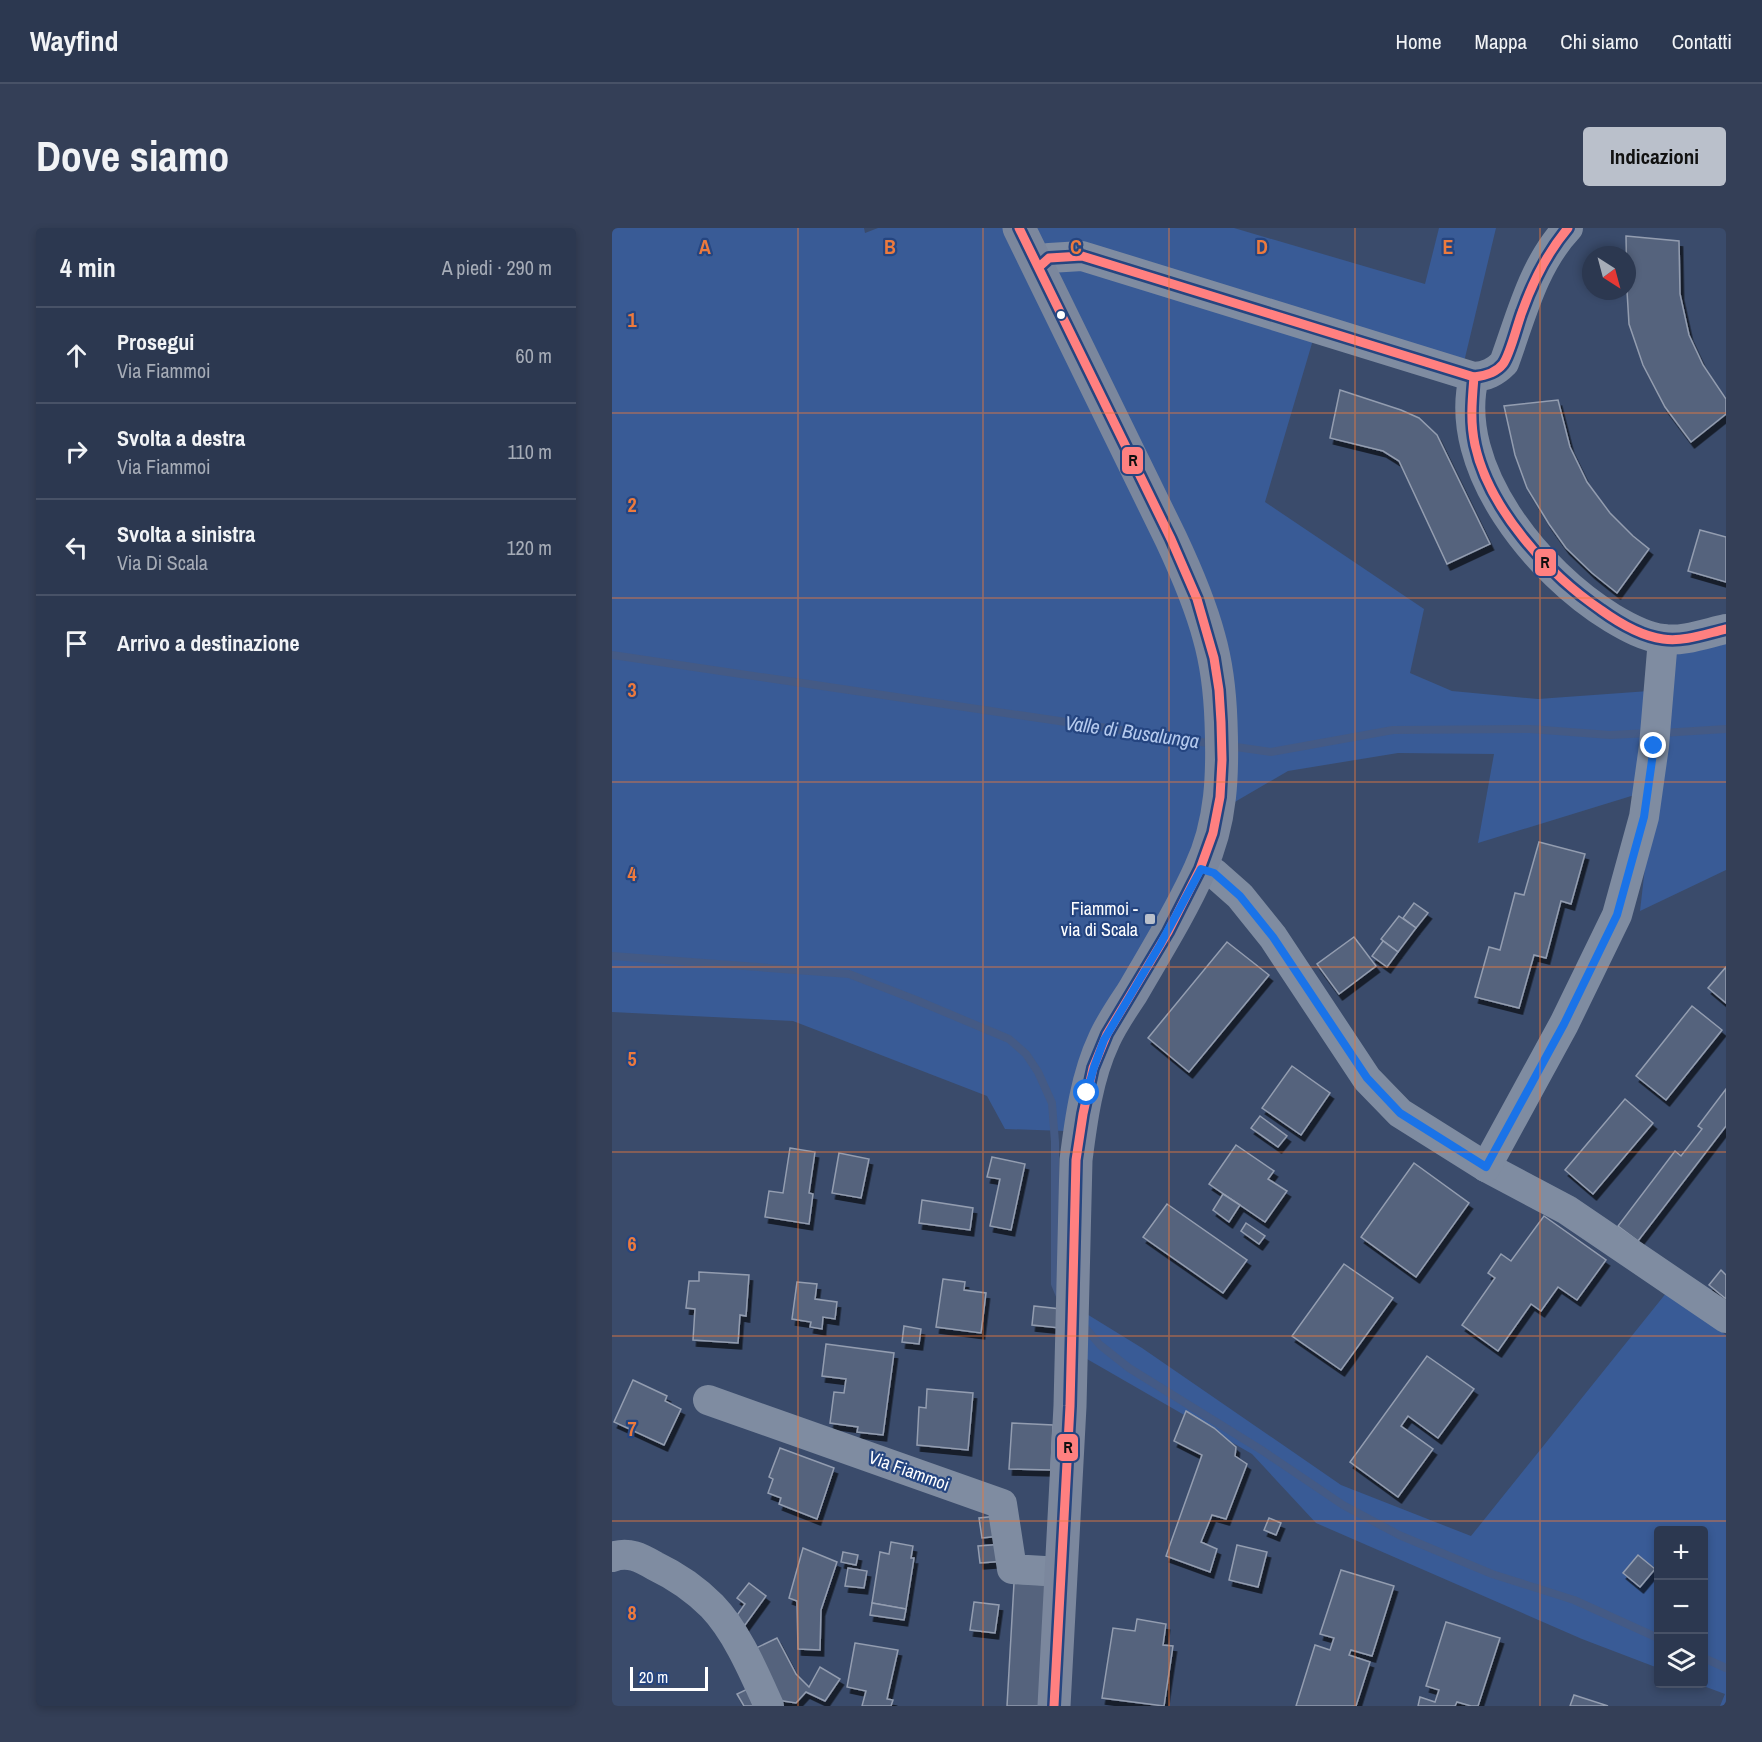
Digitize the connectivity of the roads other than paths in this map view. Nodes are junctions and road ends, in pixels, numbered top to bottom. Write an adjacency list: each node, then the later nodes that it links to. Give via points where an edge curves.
1 (1019, 228): 3 (street)
2 (1568, 228): 4 (street, via 1545,256 1504,363 1495,372)
3 (1039, 267): 4 (street, via 1049,258 1082,256); 7 (street, via 1166,528 1210,638 1219,684 1223,763 1220,803)
4 (1474, 377): 6 (street, via 1470,423 1478,455 1509,519 1562,580 1598,609 1632,630)
5 (1726, 629): 6 (street)
6 (1663, 639): 8 (street, via 1644,817 1617,915 1564,1024)
7 (1201, 869): 8 (street, via 1214,873 1273,937 1367,1078 1400,1113); 12 (street, via 1104,1040 1080,1130)
8 (1486, 1167): 9 (street, via 1567,1210)
9 (1726, 1318)
10 (708, 1400): 12 (street, Via Fiammoi, via 1002,1504 1012,1569)
11 (612, 1557): 13 (street, via 636,1556 672,1574 713,1607 727,1625)
12 (1061, 1572): 14 (street)
13 (769, 1706)
14 (1054, 1706)

